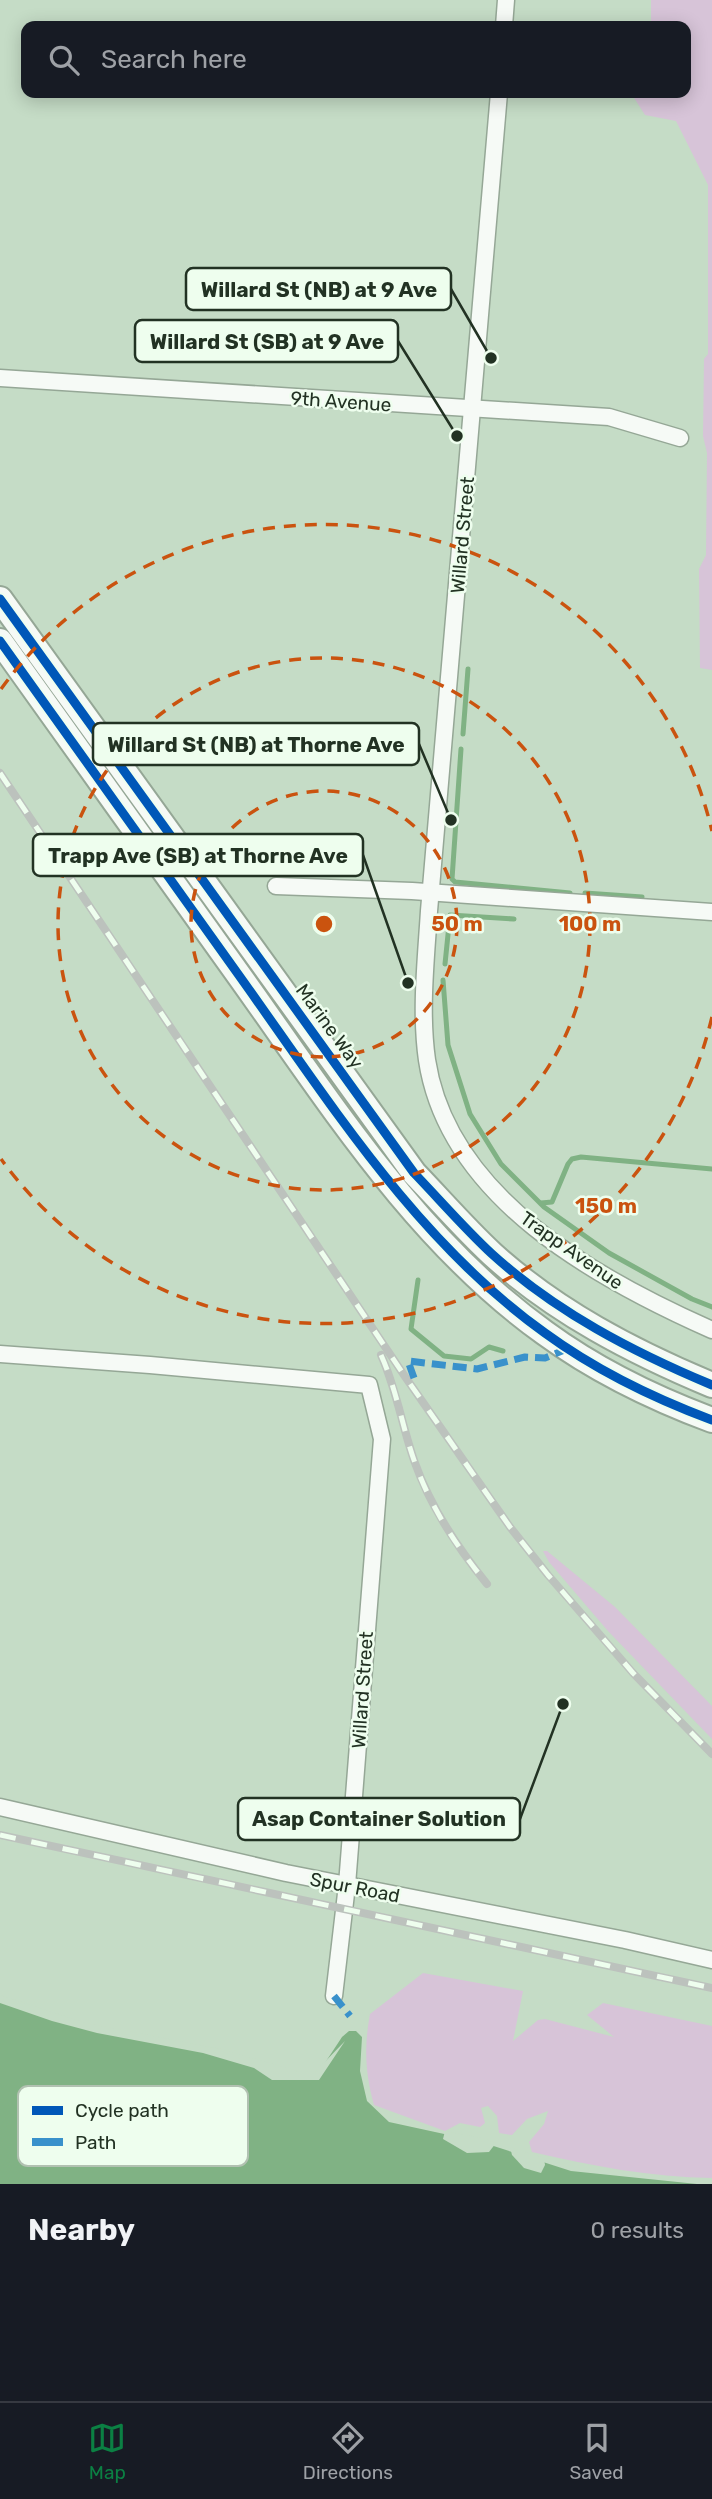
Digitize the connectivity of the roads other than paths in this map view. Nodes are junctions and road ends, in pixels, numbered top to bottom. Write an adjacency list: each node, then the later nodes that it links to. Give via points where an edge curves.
1 (506, 0): 2 (street)
2 (504, 21)
3 (499, 98): 5 (street, Willard Street)
4 (0, 378): 5 (street, 9th Avenue)
5 (472, 408): 6 (street, 9th Avenue, via 609,417); 10 (street, Willard Street)
6 (680, 439)
7 (0, 599): 14 (main road, Marine Way, via 414,1173 492,1254 544,1295 599,1331)
8 (0, 640): 15 (main road, via 355,1137 450,1251 567,1349 660,1400)
9 (276, 886): 10 (street)
10 (431, 893): 11 (street); 12 (street, Trapp Avenue, via 424,1004 427,1061 450,1127 468,1156 487,1183 539,1231 619,1285)
11 (712, 912)
12 (712, 1330)
13 (0, 1354): 17 (street, Willard Street, via 369,1385 382,1439)
14 (712, 1385)
15 (712, 1420)
16 (0, 1807): 17 (street, Spur Road)
17 (347, 1885): 18 (street, Spur Road); 19 (street, Willard Street)
18 (712, 1960)
19 (334, 1996)

